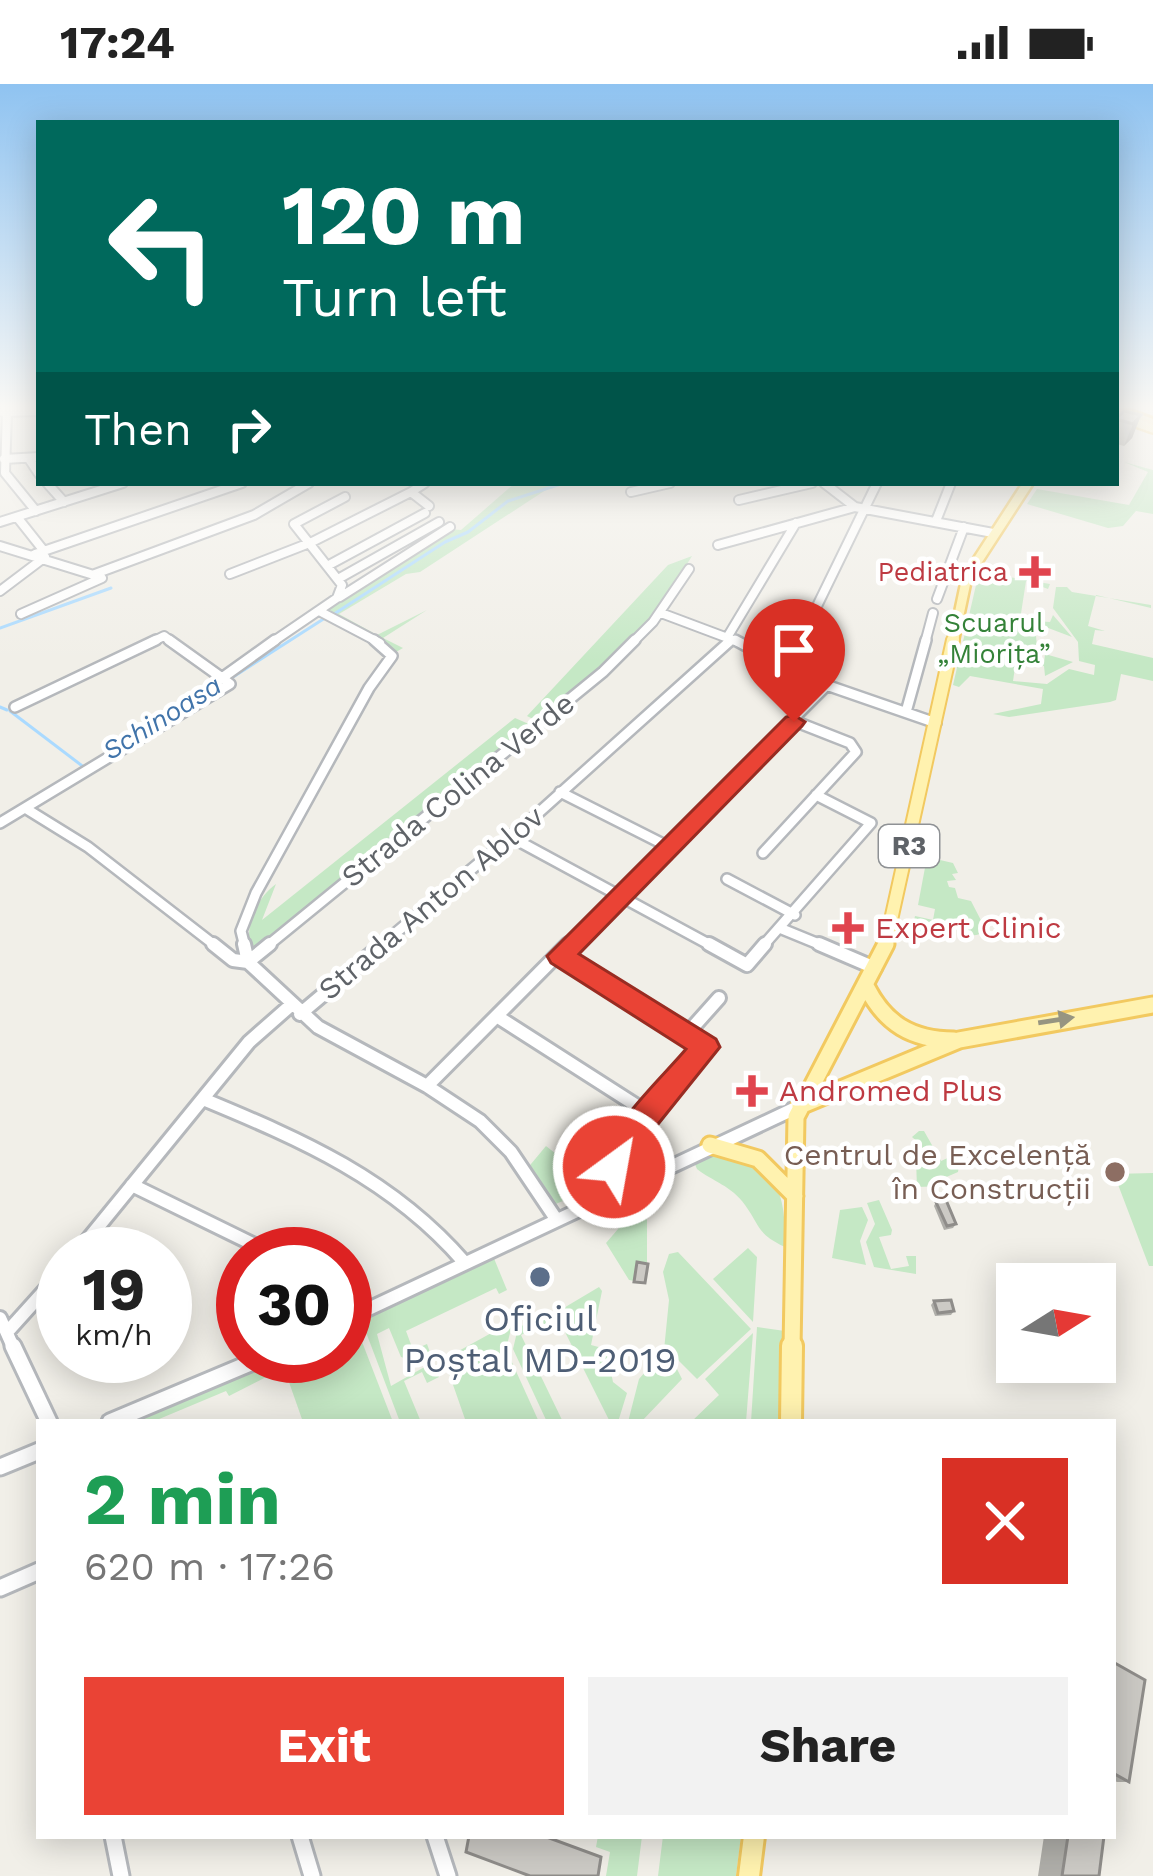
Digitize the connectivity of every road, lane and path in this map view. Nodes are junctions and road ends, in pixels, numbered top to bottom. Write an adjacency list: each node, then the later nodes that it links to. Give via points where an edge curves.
1 (21, 494): 17 (street)
2 (57, 494): 15 (street)
3 (89, 494): 15 (street)
4 (212, 494): 29 (street)
5 (291, 494): 33 (street)
6 (409, 494): 26 (street)
7 (413, 494): 30 (street, via 427,510)
8 (767, 494): 14 (street)
9 (839, 494): 16 (street)
10 (870, 494): 16 (street)
11 (947, 494): 20 (street)
12 (1020, 494): 25 (main road, R3)
13 (346, 497): 26 (street, via 294,524)
14 (740, 500)
15 (64, 502): 17 (street)
16 (860, 508): 20 (street); 22 (street); 45 (street)
17 (36, 511): 18 (street)
18 (17, 517): 19 (street); 29 (street)
19 (1, 520)
20 (936, 521): 24 (street)
21 (439, 522): 36 (street)
22 (796, 523): 27 (street); 44 (street, Strada Anton Ablov)
23 (450, 526): 38 (street)
24 (964, 526): 25 (street); 39 (street)
25 (992, 532): 51 (main road, R3, via 964,586)
26 (312, 542): 30 (street); 34 (street)
27 (718, 545)
28 (0, 546): 29 (street)
29 (41, 554): 33 (street); 35 (street)
30 (328, 565): 36 (street)
31 (689, 569): 41 (street, Strada Colina Verde)
32 (0, 571): 35 (street)
33 (95, 574): 43 (street, via 102,578)
34 (230, 574)
35 (21, 575): 37 (street)
36 (338, 578): 38 (street)
37 (0, 591)
38 (337, 598): 40 (street)
39 (937, 599)
40 (321, 612): 46 (street); 64 (street, via 392,656 256,893 241,932)
41 (661, 613): 44 (street); 64 (street, Strada Colina Verde, via 603,672)
42 (933, 613): 49 (street)
43 (21, 614)
44 (730, 638): 45 (street); 52 (street, Strada Anton Ablov)
45 (786, 670): 47 (street)
46 (225, 681): 48 (street, via 164,635); 54 (street)
47 (827, 685): 49 (street); 50 (street)
48 (15, 707)
49 (906, 712): 51 (street)
50 (794, 722): 53 (street, via 856,748); 57 (street)
51 (936, 723): 65 (main road, R3)
52 (560, 792): 56 (street, Strada Anton Ablov); 57 (street, Strada Anton Ablov)
53 (816, 795): 58 (street); 61 (street, via 871,823)
54 (25, 808): 55 (street); 64 (street, via 233,959)
55 (0, 823)
56 (509, 836): 60 (street); 69 (street, Strada Anton Ablov)
57 (669, 847): 60 (street)
58 (764, 853)
59 (727, 879): 61 (street)
60 (621, 896): 62 (street, via 743,964 756,961); 63 (street)
61 (795, 915): 62 (street)
62 (782, 929): 65 (street)
63 (560, 956): 70 (street); 71 (street)
64 (248, 962): 69 (street)
65 (875, 968): 66 (main road, R3)
66 (866, 986): 72 (main road, via 899,1029); 75 (main road)
67 (719, 998): 71 (street)
68 (1153, 1005): 72 (main road, one-way to 68)
69 (296, 1009): 73 (street); 74 (street, Strada Anton Ablov, via 249,1042)
70 (498, 1017): 73 (street); 76 (street)
71 (686, 1035): 76 (street, via 706,1047)
72 (959, 1040): 75 (main road)
73 (427, 1086): 81 (street, via 500,1139)
74 (203, 1099): 78 (street, Strada Anton Ablov); 84 (street, via 371,1173)
75 (800, 1106): 77 (street); 80 (main road)
76 (648, 1114): 79 (street, via 614,1158)
77 (710, 1145): 79 (street); 80 (main road, via 758,1159)
78 (132, 1185): 82 (street, Strada Anton Ablov); 83 (street)
79 (623, 1187): 81 (street)
80 (795, 1196): 91 (main road)
81 (556, 1219): 84 (street)
82 (98, 1227)
83 (218, 1227)
84 (464, 1262): 86 (street)
85 (36, 1295): 87 (street)
86 (372, 1306)
87 (4, 1324): 89 (street)
88 (216, 1377): 90 (street)
89 (48, 1419)
90 (117, 1419)
91 (791, 1419)
92 (36, 1452): 93 (street)
93 (0, 1467)
94 (36, 1572): 95 (street)
95 (0, 1588)
96 (114, 1839): 100 (street)
97 (301, 1839): 101 (street)
98 (436, 1839): 102 (street)
99 (754, 1839): 103 (main road)
100 (121, 1876)
101 (312, 1876)
102 (448, 1876)
103 (749, 1876)

